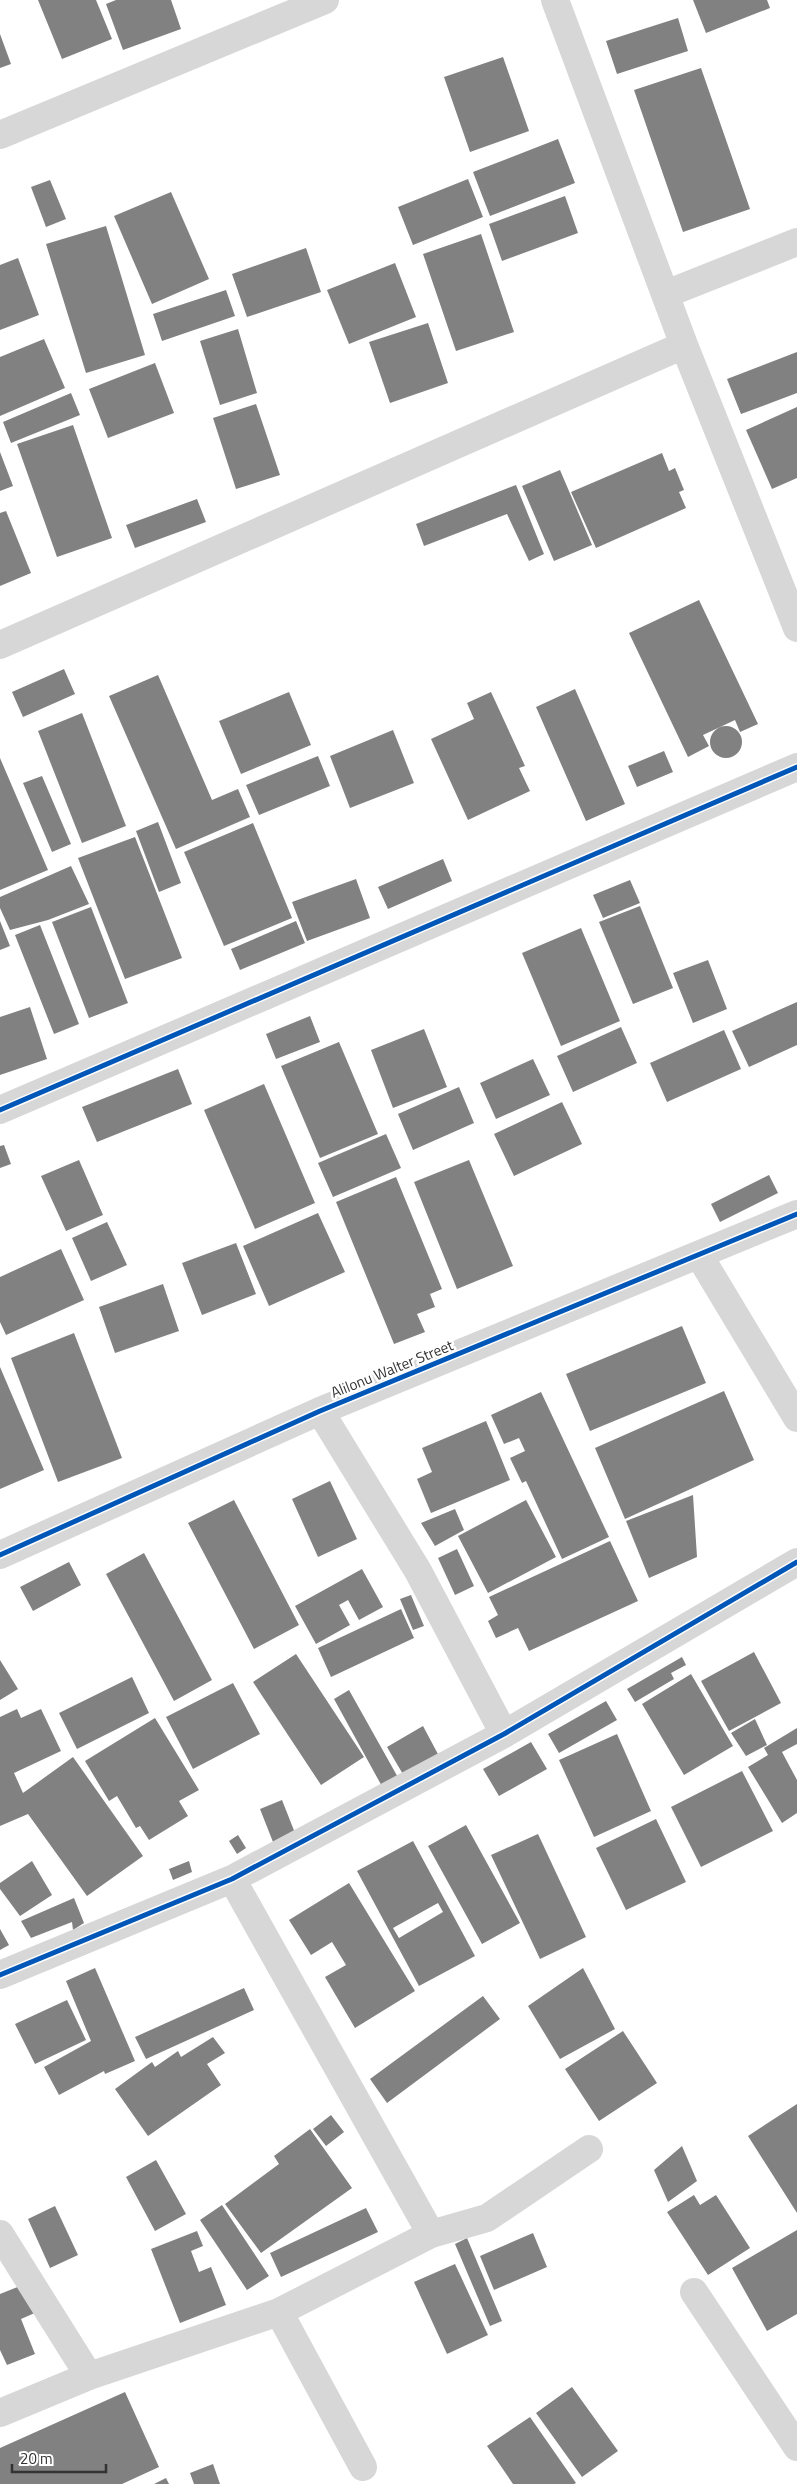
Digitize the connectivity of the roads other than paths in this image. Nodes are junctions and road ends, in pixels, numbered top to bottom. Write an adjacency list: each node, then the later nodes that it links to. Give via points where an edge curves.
1 (325, 0): 3 (street)
2 (555, 0): 5 (street)
3 (0, 134)
4 (797, 242): 5 (street)
5 (666, 294): 6 (street)
6 (684, 345): 7 (street); 8 (street)
7 (797, 628)
8 (0, 645)
9 (797, 767): 10 (street)
10 (0, 1110)
11 (797, 1214): 12 (street, Alilonu Walter Street)
12 (699, 1255): 13 (street, Alilonu Walter Street); 14 (street)
13 (320, 1411): 15 (street, Alilonu Walter Street); 17 (street, via 418,1571)
14 (797, 1418)
15 (0, 1555)
16 (797, 1562): 17 (street)
17 (504, 1734): 18 (street)
18 (232, 1879): 19 (street); 22 (street)
19 (0, 1975)
20 (589, 2149): 22 (street, via 487,2218)
21 (0, 2234): 25 (street)
22 (431, 2234): 24 (street)
23 (694, 2292): 27 (street)
24 (279, 2312): 25 (street); 28 (street)
25 (89, 2376): 26 (street)
26 (0, 2413)
27 (797, 2447)
28 (363, 2467)

